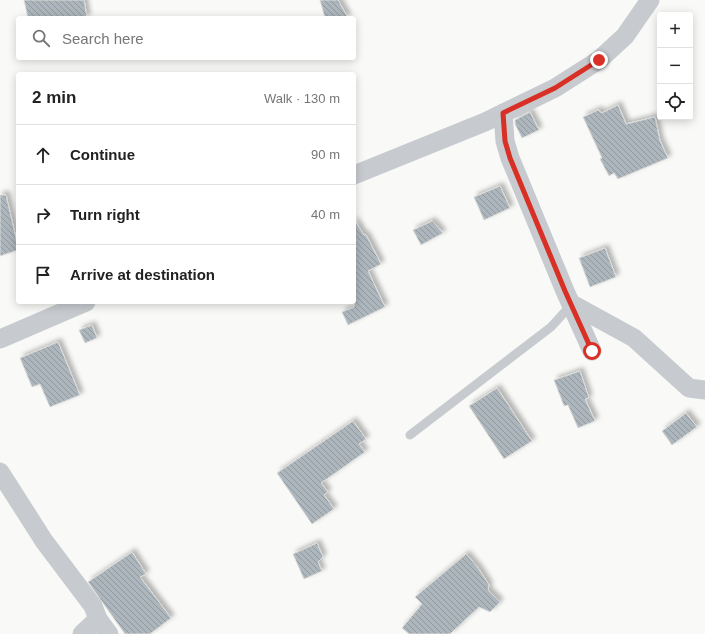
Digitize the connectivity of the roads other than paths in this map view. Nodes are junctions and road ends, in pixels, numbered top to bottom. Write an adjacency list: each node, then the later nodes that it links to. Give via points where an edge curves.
1 (650, 0): 2 (street, via 625,36 599,60 555,88)
2 (503, 113): 3 (street); 5 (street, via 505,141 510,158)
3 (356, 174)
4 (81, 304): 6 (street)
5 (572, 304): 7 (street); 8 (street, via 634,338 688,388); 9 (lane, via 551,327)
6 (0, 339)
7 (592, 351)
8 (705, 390)
9 (410, 435)
10 (0, 472): 11 (street, via 44,540 93,606)
11 (103, 627): 12 (street)
12 (82, 634)

